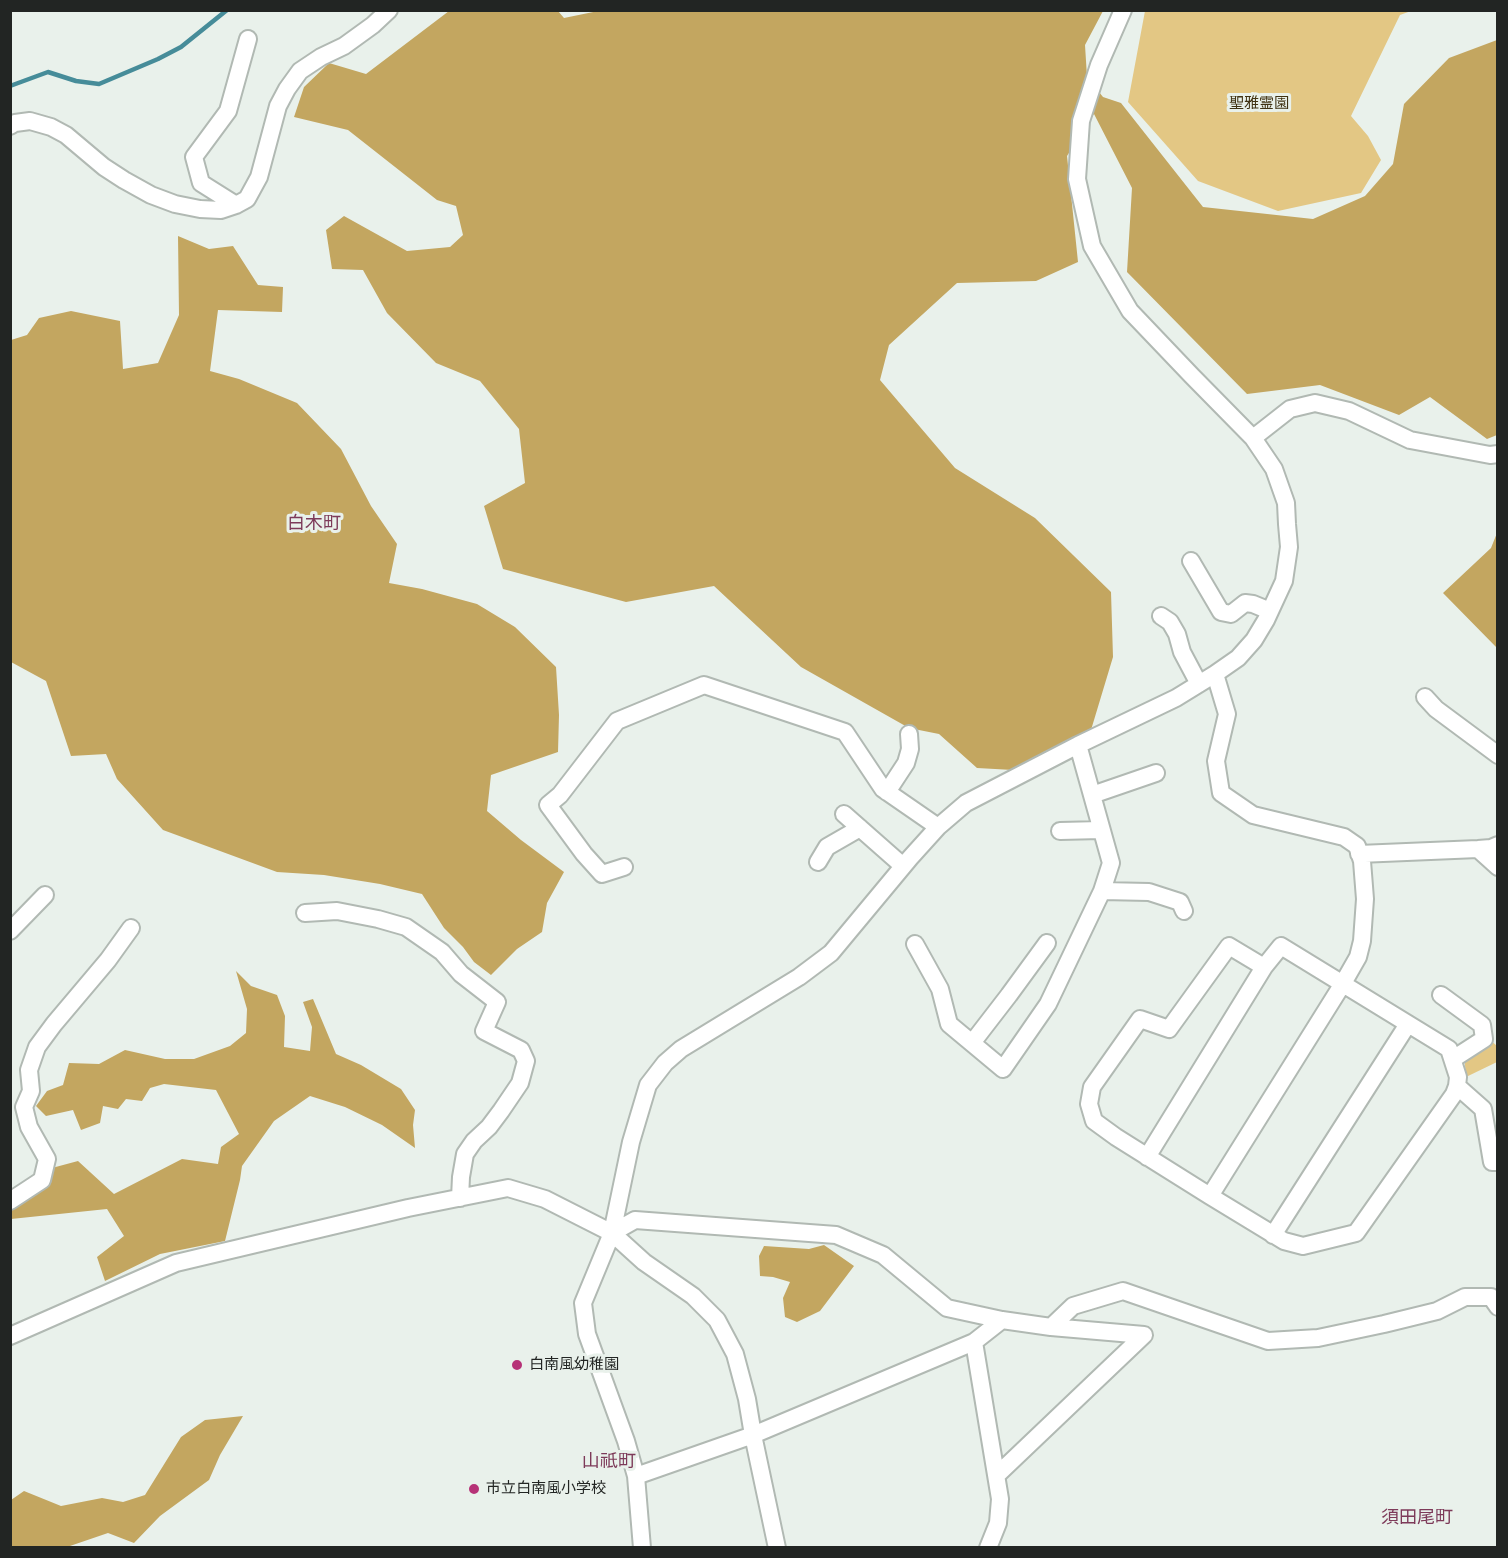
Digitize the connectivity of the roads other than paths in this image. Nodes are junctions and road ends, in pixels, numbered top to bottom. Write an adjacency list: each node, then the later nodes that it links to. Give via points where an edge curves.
1 (389, 10): 5 (street, via 344,46 300,72 278,106 259,177 247,199)
2 (1123, 10): 6 (street, via 1081,121 1077,179 1092,246 1130,311)
3 (248, 39): 5 (street, via 228,111 194,157 201,183)
4 (10, 126): 5 (street, via 30,121 51,127 124,180 175,204 210,210)
5 (236, 205)
6 (1253, 438): 7 (street, via 1290,410 1315,404 1349,411 1410,440); 9 (street, via 1274,469 1286,502 1288,547 1284,581)
7 (1497, 454)
8 (1191, 561): 9 (street, via 1221,612 1231,614 1245,603)
9 (1270, 611): 11 (street, via 1254,640 1238,658)
10 (1161, 616): 12 (street, via 1177,634)
11 (1215, 674): 12 (street); 27 (street, via 1227,714 1216,761 1221,793 1253,814 1344,837 1357,846)
12 (1199, 684): 15 (street)
13 (1425, 697): 16 (street)
14 (909, 734): 18 (street, via 906,763)
15 (1078, 745): 19 (street); 21 (street, via 966,803)
16 (1497, 754)
17 (1156, 773): 19 (street)
18 (887, 792): 21 (street); 30 (street, via 845,732 704,685 617,721 548,805 602,874)
19 (1092, 795): 23 (street)
20 (844, 814): 22 (street)
21 (938, 827): 29 (street)
22 (860, 828): 28 (street, via 827,848); 29 (street)
23 (1101, 830): 24 (street); 32 (street, via 1111,863)
24 (1060, 831)
25 (1497, 845): 26 (street)
26 (1478, 849): 27 (street); 31 (street)
27 (1359, 854): 41 (street, via 1365,899 1362,941)
28 (818, 862)
29 (903, 866): 52 (street, via 831,953 665,1063 648,1085 631,1142)
30 (624, 867)
31 (1497, 867)
32 (1102, 891): 34 (street, via 1149,891 1180,902); 44 (street, via 1048,1004 1003,1069)
33 (45, 895): 37 (street)
34 (1184, 910)
35 (305, 913): 50 (street, via 337,911 406,927 442,952 461,974 497,1002 484,1031 521,1050 526,1061 520,1083 465,1154)
36 (131, 928): 51 (street, via 38,1047 29,1070 31,1091 24,1107 29,1127 46,1160 42,1180)
37 (10, 931)
38 (1047, 943): 44 (street)
39 (915, 944): 44 (street, via 940,989 949,1024)
40 (1264, 967): 41 (street, via 1281,946); 47 (street); 47 (street, via 1228,946 1169,1029 1140,1019 1092,1087 1089,1104 1094,1121)
41 (1342, 985): 43 (street); 49 (street)
42 (1441, 995): 45 (street, via 1482,1025 1484,1039)
43 (1408, 1024): 45 (street, via 1449,1049); 53 (street)
44 (972, 1043)
45 (1453, 1059): 46 (street)
46 (1457, 1086): 48 (street, via 1483,1109 1492,1162); 53 (street, via 1356,1233 1303,1246)
47 (1147, 1157): 49 (street)
48 (1497, 1162)
49 (1210, 1196): 53 (street)
50 (460, 1198): 52 (street, via 508,1188 545,1199); 57 (street, via 176,1263)
51 (10, 1201)
52 (612, 1233): 55 (street, via 635,1220 836,1235 883,1255 947,1308); 59 (street, via 644,1262 693,1296 717,1320 735,1354); 61 (street, via 583,1303 587,1334)
53 (1274, 1235)
54 (1497, 1307): 56 (street, via 1491,1297 1465,1297 1437,1311 1384,1324 1318,1338 1268,1341 1123,1291 1073,1306)
55 (1002, 1320): 56 (street); 58 (street)
56 (1051, 1327): 60 (street, via 1144,1335)
57 (10, 1336)
58 (974, 1342): 59 (street); 60 (street)
59 (753, 1435): 61 (street); 63 (street)
60 (997, 1475): 64 (street, via 998,1523)
61 (636, 1476): 62 (street)
62 (642, 1548)
63 (777, 1548)
64 (988, 1548)

